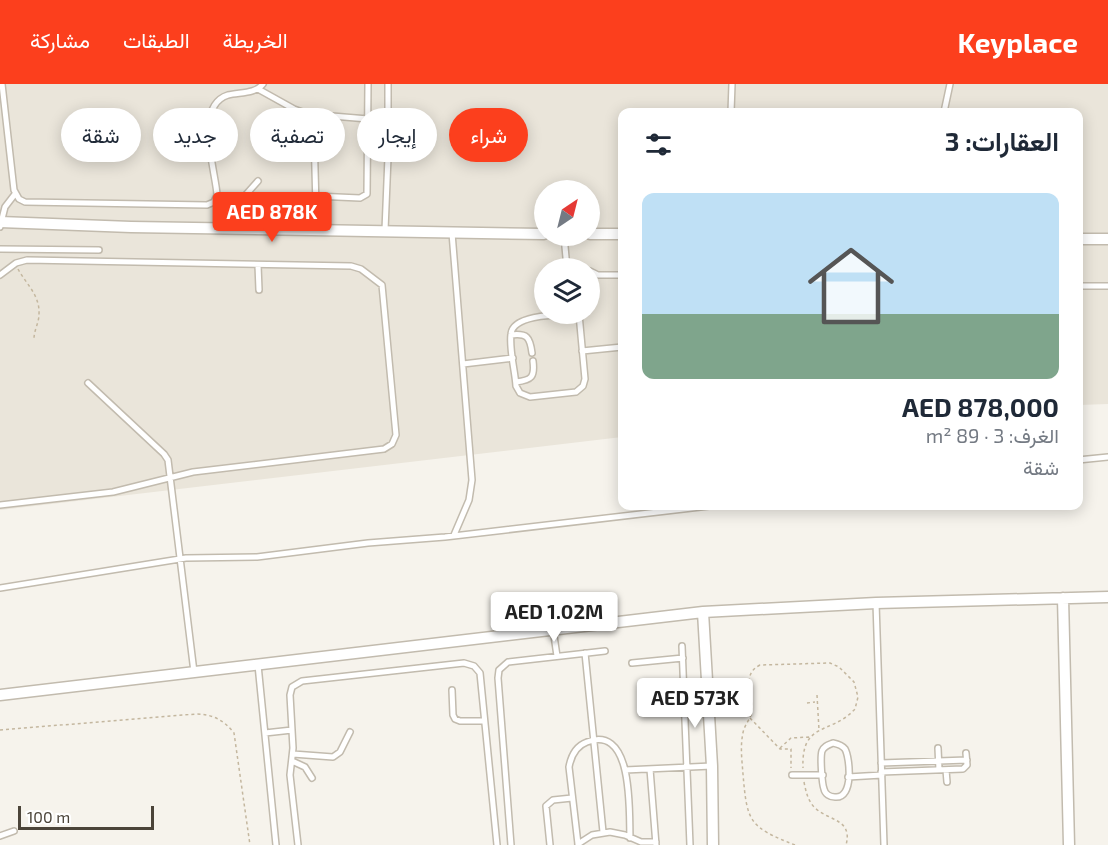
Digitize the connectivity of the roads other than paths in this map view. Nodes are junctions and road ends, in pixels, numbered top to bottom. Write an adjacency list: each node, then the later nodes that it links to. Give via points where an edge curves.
1 (2, 84): 15 (lane)
2 (263, 84): 7 (lane)
3 (368, 84): 9 (lane)
4 (388, 84): 21 (lane)
5 (732, 84): 10 (lane)
6 (950, 84): 11 (lane)
7 (258, 89): 8 (lane); 17 (lane, via 224,96 213,109 210,149 218,191)
8 (292, 108)
9 (368, 108)
10 (731, 108)
11 (945, 108)
12 (314, 162): 16 (lane)
13 (367, 162): 16 (lane, via 365,196)
14 (258, 181): 17 (lane, via 243,198)
15 (15, 194): 17 (lane, via 25,202); 19 (lane)
16 (315, 196): 18 (lane)
17 (214, 202)
18 (316, 207)
19 (0, 222): 20 (lane); 21 (street)
20 (0, 228)
21 (385, 230): 22 (street)
22 (452, 232): 23 (street); 45 (lane)
23 (534, 234)
24 (600, 234): 25 (street)
25 (618, 234)
26 (1083, 239): 27 (street)
27 (1108, 239)
28 (0, 249): 29 (lane)
29 (99, 250)
30 (258, 265): 31 (lane, via 27,260); 36 (lane); 50 (lane, via 351,266 381,283 396,438 384,448)
31 (1, 272)
32 (600, 275): 33 (lane)
33 (618, 275)
34 (1083, 286): 35 (lane)
35 (1108, 286)
36 (259, 290)
37 (534, 318): 39 (lane, via 520,320)
38 (580, 324): 41 (lane)
39 (511, 334): 42 (lane, via 527,335); 43 (lane)
40 (618, 347): 41 (lane)
41 (582, 351): 46 (lane, via 584,383 576,392 526,396 518,390)
42 (532, 353)
43 (513, 358): 45 (lane); 46 (lane)
44 (533, 361): 46 (lane, via 533,377)
45 (462, 364): 53 (lane, via 472,480 469,500)
46 (516, 382)
47 (88, 383): 50 (lane, via 164,454)
48 (1108, 457): 49 (lane)
49 (1083, 460)
50 (170, 478): 51 (lane, via 113,492); 54 (lane)
51 (0, 505)
52 (674, 510): 53 (lane)
53 (454, 535): 54 (lane, via 257,557)
54 (180, 559): 55 (lane); 68 (lane)
55 (0, 588)
56 (1108, 597): 57 (street)
57 (1063, 598): 58 (street); 109 (street)
58 (876, 603): 59 (street); 81 (lane)
59 (703, 612): 60 (street); 82 (street)
60 (554, 629): 64 (lane); 67 (street)
61 (682, 646): 65 (lane)
62 (605, 651): 63 (lane)
63 (585, 653): 64 (lane); 75 (lane)
64 (557, 656): 104 (lane, via 508,662 498,674)
65 (683, 658): 66 (lane); 83 (lane)
66 (633, 663)
67 (258, 665): 68 (street); 74 (lane)
68 (194, 672): 70 (street)
69 (452, 690): 71 (lane, via 455,719)
70 (0, 695)
71 (484, 721): 72 (lane, via 480,673 464,663 299,681 290,692); 103 (lane)
72 (292, 730): 74 (lane); 78 (lane)
73 (350, 732): 78 (lane, via 333,757)
74 (265, 733): 101 (lane)
75 (594, 740): 85 (lane, via 616,748); 94 (lane, via 579,746 570,759); 96 (lane)
76 (938, 748): 80 (lane)
77 (966, 753): 79 (lane)
78 (292, 757): 92 (lane); 102 (lane)
79 (967, 760): 80 (lane); 87 (lane, via 965,768)
80 (939, 761): 81 (lane); 86 (lane)
81 (881, 763): 88 (lane)
82 (712, 766): 83 (lane); 107 (street)
83 (687, 767): 84 (lane); 106 (lane)
84 (650, 769): 85 (lane); 100 (lane)
85 (625, 770): 98 (lane)
86 (939, 770): 87 (lane); 88 (lane)
87 (946, 770): 93 (lane)
88 (882, 774): 91 (lane); 108 (lane)
89 (792, 775): 90 (lane)
90 (823, 775): 91 (lane, via 825,792 837,798 847,791); 91 (lane, via 821,754 833,743 842,745 847,752)
91 (848, 777)
92 (312, 778)
93 (947, 782)
94 (572, 798): 99 (lane); 105 (lane, via 553,800 546,806)
95 (14, 831): 97 (lane)
96 (603, 832): 98 (lane); 99 (lane)
97 (0, 836)
98 (630, 838): 100 (lane)
99 (578, 844)
100 (656, 844)
101 (276, 845)
102 (298, 845)
103 (497, 845)
104 (512, 845)
105 (550, 845)
106 (690, 845)
107 (713, 845)
108 (884, 845)
109 (1069, 845)

